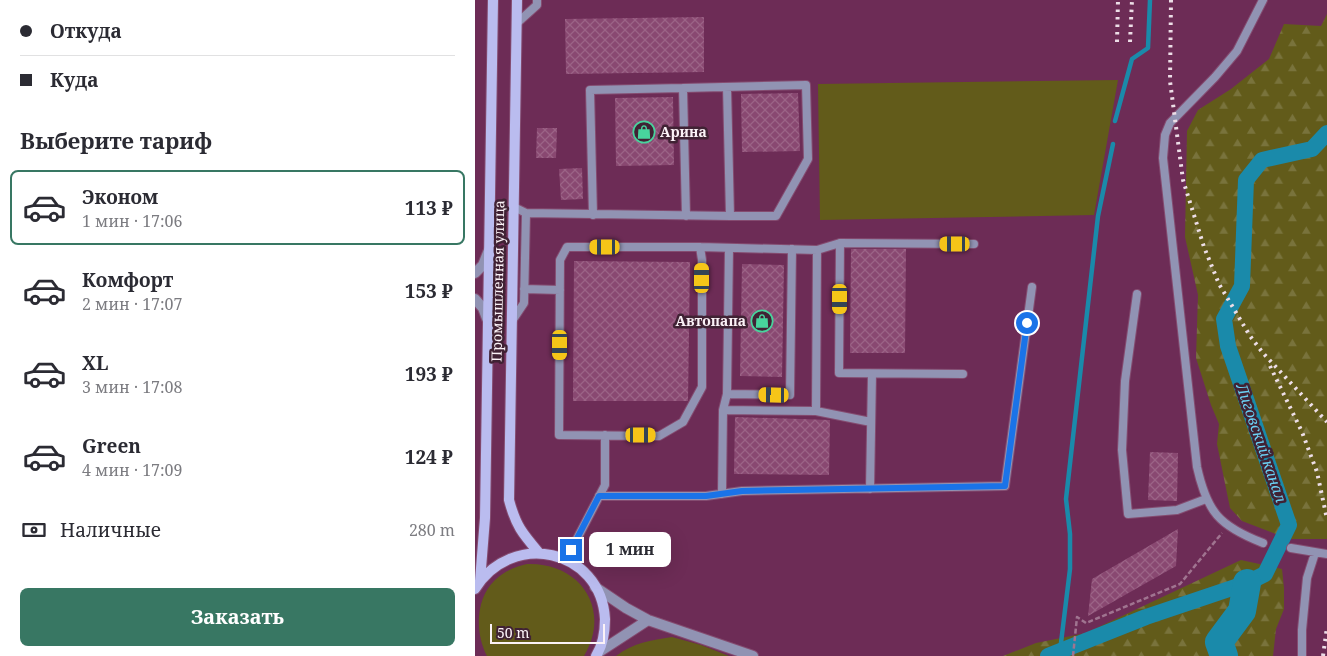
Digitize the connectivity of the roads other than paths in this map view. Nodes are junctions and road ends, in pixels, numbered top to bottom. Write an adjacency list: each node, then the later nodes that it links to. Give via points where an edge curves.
1 (493, 0): 17 (street, Промышленная улица)
2 (517, 0): 5 (street, Промышленная улица)
3 (537, 0): 5 (lane, via 537,5)
4 (1263, 0): 38 (lane, via 1237,51 1175,117 1165,135 1163,158 1170,232 1197,467)
5 (517, 23): 8 (street, Промышленная улица)
6 (727, 87): 7 (lane); 12 (lane); 12 (lane, via 806,85 808,159 776,216)
7 (683, 88): 10 (lane, via 591,90); 11 (lane)
8 (514, 207): 9 (lane); 26 (street, Промышленная улица)
9 (526, 213): 10 (lane); 22 (lane)
10 (593, 215): 11 (lane)
11 (686, 216): 12 (lane)
12 (730, 216)
13 (840, 243): 14 (lane); 19 (lane); 28 (lane, via 839,373)
14 (974, 244)
15 (700, 247): 16 (lane); 23 (lane, via 567,247 560,260); 34 (lane, via 702,387 683,422 659,436)
16 (729, 248): 18 (lane); 30 (lane)
17 (490, 249): 20 (street, via 483,265); 27 (street, Промышленная улица)
18 (793, 249): 19 (lane); 30 (lane, via 790,395)
19 (817, 250): 32 (lane)
20 (475, 273)
21 (1032, 287): 35 (lane, via 1005,486)
22 (524, 289): 23 (lane); 26 (lane, via 524,303)
23 (560, 290): 34 (lane, via 559,435)
24 (1137, 294): 38 (lane, via 1125,381 1122,450 1128,514 1177,510)
25 (475, 299): 27 (street, via 483,308)
26 (511, 323): 41 (street, Промышленная улица, via 509,500 515,521)
27 (489, 325): 45 (street, Промышленная улица, via 485,518)
28 (872, 374): 29 (lane); 33 (lane)
29 (963, 374)
30 (727, 394): 31 (lane)
31 (723, 410): 32 (lane); 36 (lane)
32 (816, 412): 33 (lane)
33 (871, 422): 35 (lane)
34 (605, 435): 37 (lane, via 605,485)
35 (870, 489): 36 (lane)
36 (722, 494): 37 (lane)
37 (599, 496): 44 (lane)
38 (1206, 499): 39 (lane, via 1227,526)
39 (1263, 542)
40 (1291, 548): 42 (lane)
41 (539, 553): 44 (street); 45 (street, via 500,563)
42 (1315, 553): 43 (lane); 50 (lane, via 1307,578)
43 (1327, 554)
44 (565, 560): 46 (street, via 587,576)
45 (477, 585)
46 (595, 587): 47 (street); 48 (street, via 605,619 603,640)
47 (648, 620): 48 (street); 49 (street)
48 (597, 654)
49 (753, 656)
50 (1301, 656)

